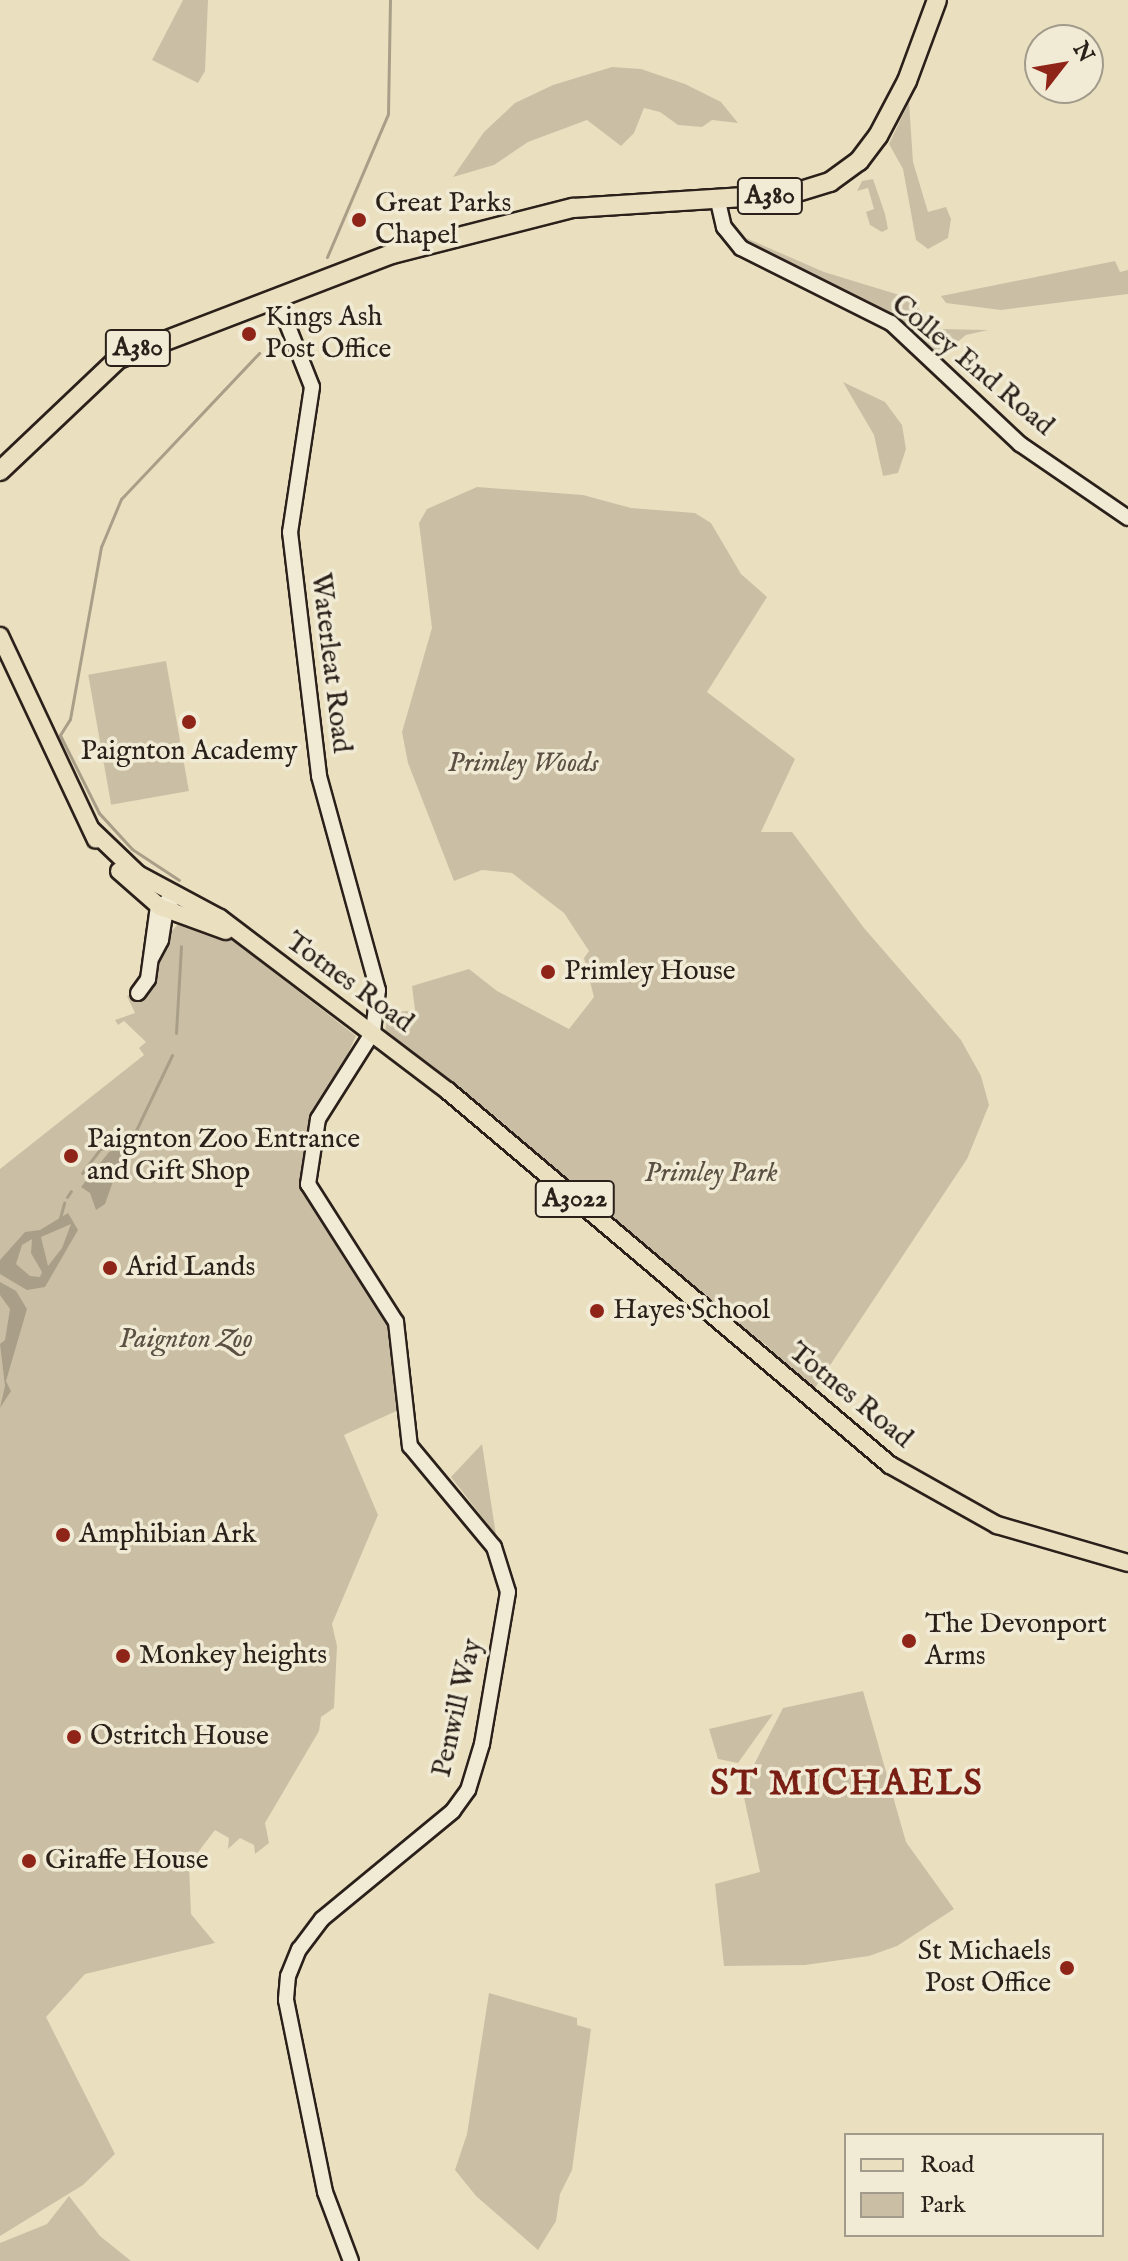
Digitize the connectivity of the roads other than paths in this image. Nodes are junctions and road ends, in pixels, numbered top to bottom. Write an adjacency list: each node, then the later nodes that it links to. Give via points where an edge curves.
1 (937, 0): 2 (highway, A380, via 894,107 872,145 848,171 799,193)
2 (717, 197): 3 (highway, A380, via 542,213 392,254); 5 (street, Colley End Road, via 724,227 741,248 891,323 1011,437)
3 (278, 301): 4 (highway, A380, via 118,359); 9 (street, Waterleat Road, via 312,387 293,494 291,561 319,776 378,990)
4 (1, 475)
5 (1128, 518)
6 (0, 636): 7 (main road, Totnes Road / A3022, via 92,830)
7 (166, 900): 8 (street, via 148,979); 9 (main road, Totnes Road / A3022, via 239,934)
8 (138, 993)
9 (373, 1032): 10 (main road, Totnes Road / A3022, via 528,1155 635,1253 890,1465 997,1525); 11 (street, Penwill Way, via 318,1119 308,1184 396,1322 406,1437 494,1547 508,1592 482,1744 468,1790 453,1811 322,1919 299,1949 288,1976 286,2000 325,2192)
10 (1128, 1563)
11 (351, 2261)

